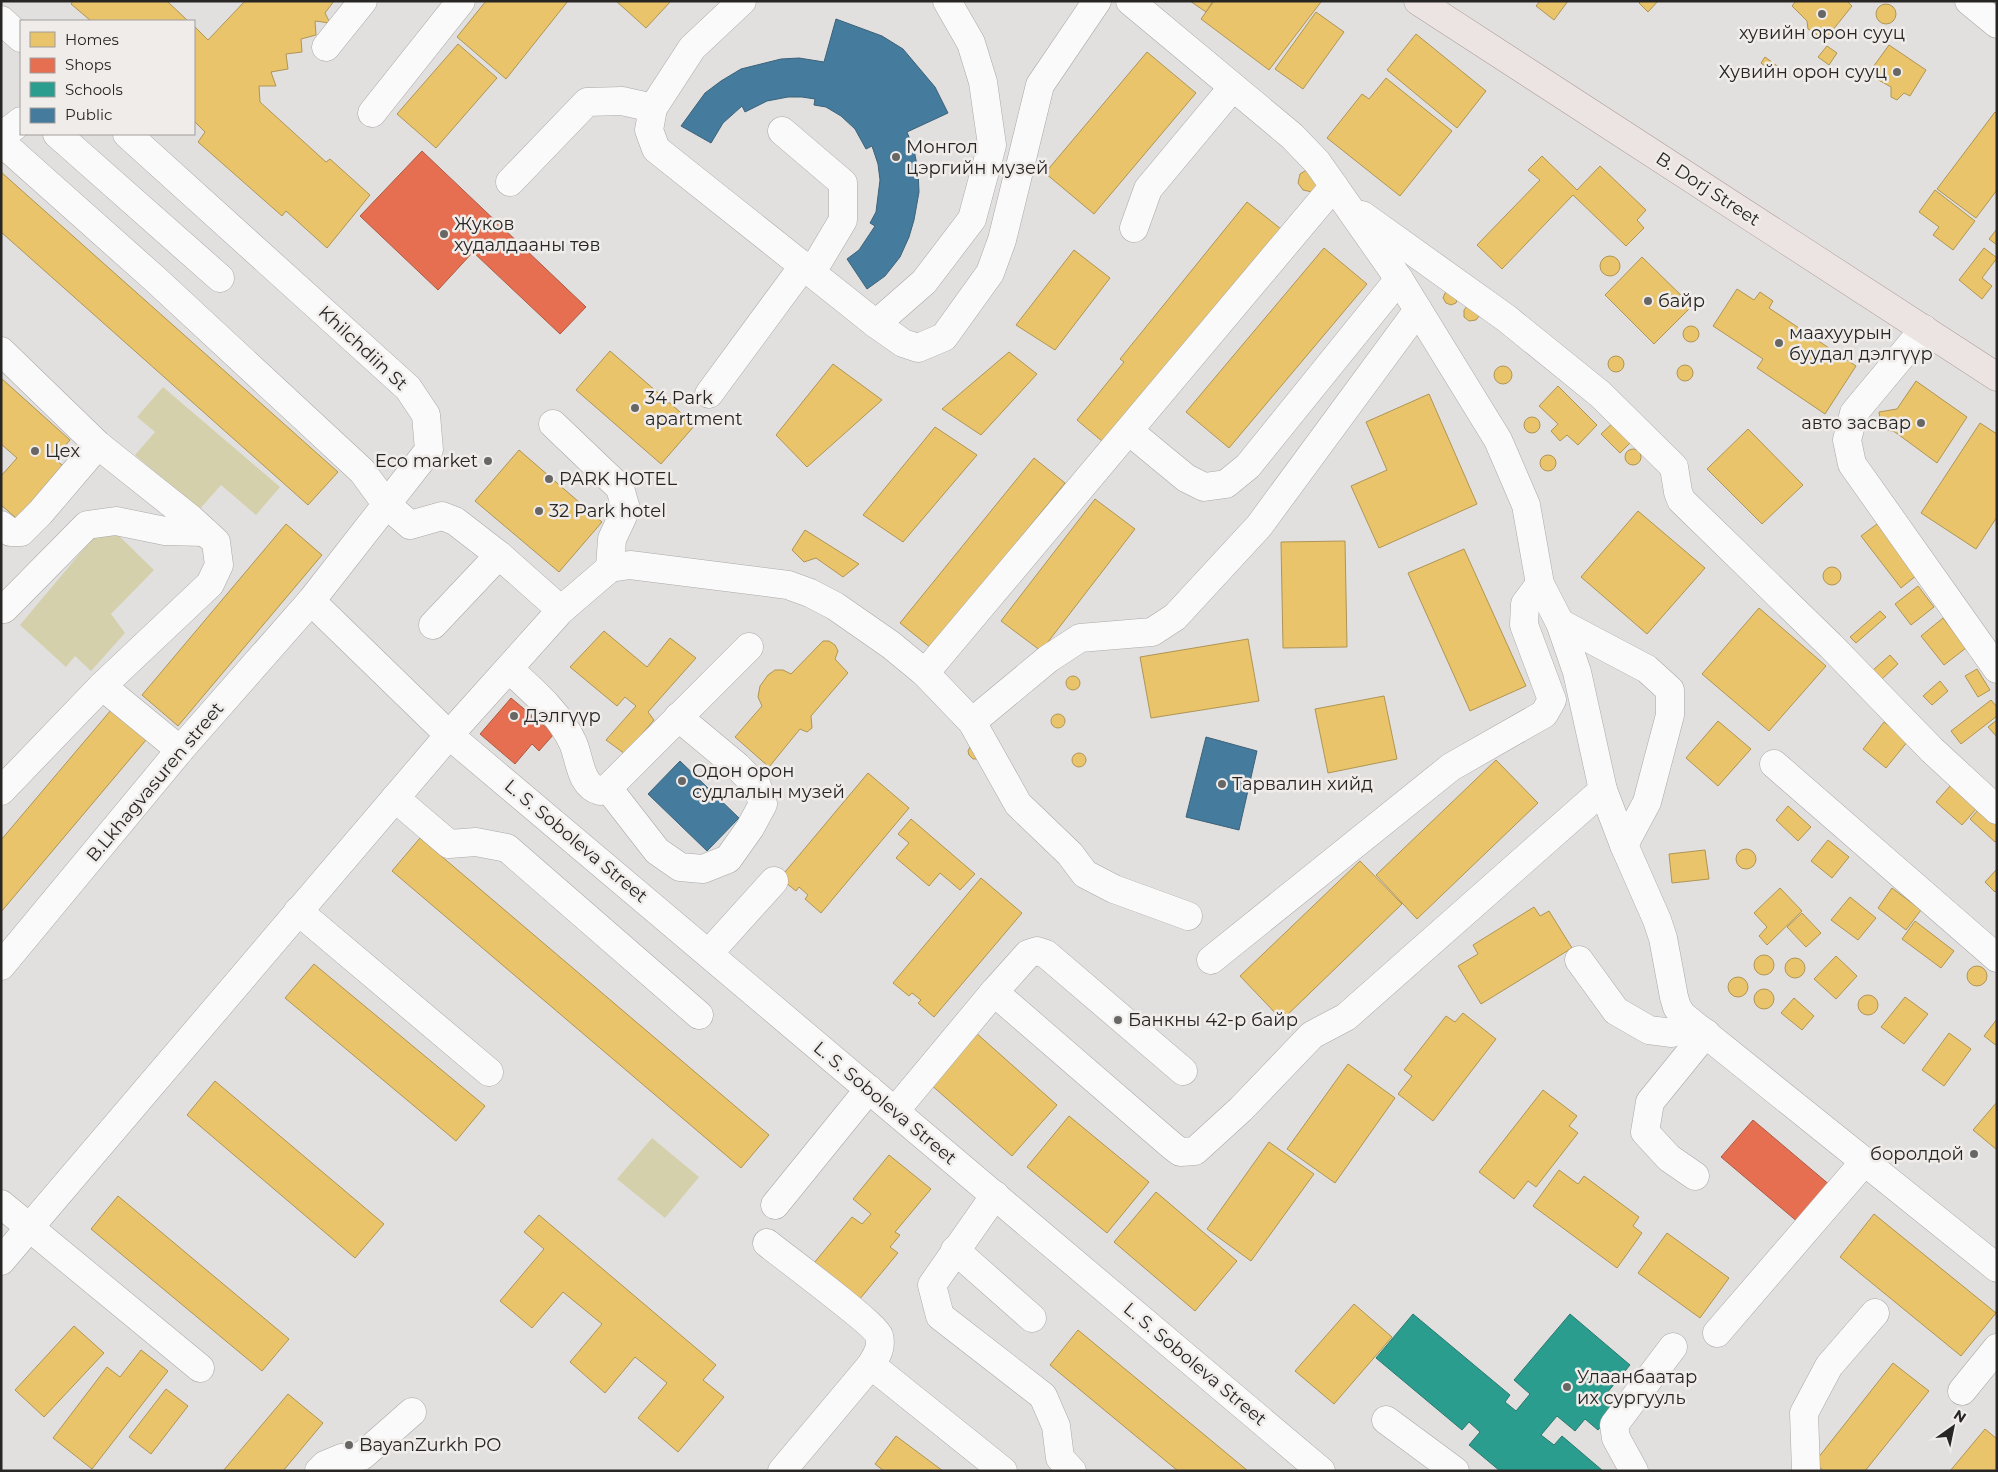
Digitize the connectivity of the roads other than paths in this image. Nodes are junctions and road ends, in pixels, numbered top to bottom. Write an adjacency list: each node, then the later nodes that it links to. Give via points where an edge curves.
1 (363, 1): 12 (street)
2 (461, 1): 15 (street)
3 (742, 1): 14 (street, via 692,48)
4 (947, 1): 29 (street, via 971,44 983,82 992,145 972,219 924,282)
5 (1097, 1): 29 (street, via 1040,85 1002,240 990,273 944,337 918,348 903,343)
6 (1130, 1): 13 (street)
7 (1418, 1): 30 (main road, B. Dorj Street)
8 (1969, 1): 10 (street)
9 (1, 20): 11 (street)
10 (1997, 24)
11 (20, 37)
12 (326, 48)
13 (1233, 87): 23 (street, via 1292,136 1318,162); 24 (street, via 1148,189)
14 (653, 108): 22 (street, via 622,101 586,102); 25 (street, via 649,130 656,149)
15 (372, 112)
16 (20, 122): 20 (street)
17 (782, 131): 25 (street, via 843,183 843,220)
18 (58, 135): 26 (street)
19 (128, 135): 37 (street, Khilchdiin St, via 408,388 426,414 429,450)
20 (1, 137)
21 (1, 142): 37 (street, via 362,471)
22 (510, 182)
23 (1341, 195): 27 (street); 35 (street); 62 (street, via 1506,318 1600,394 1671,463 1682,500 1932,750)
24 (1134, 228)
25 (808, 269): 29 (street); 33 (street)
26 (220, 278)
27 (1399, 279): 28 (street); 35 (street, via 1248,466 1226,484 1204,487 1186,478)
28 (1418, 310): 42 (street, via 1498,440 1526,505); 54 (street, via 1259,526 1175,617 1152,632 1080,638 1048,658)
29 (876, 324)
30 (1924, 329): 32 (main road, B. Dorj Street); 50 (street, via 1854,413 1847,440 1852,464)
31 (1, 351): 36 (street)
32 (1997, 377)
33 (709, 394)
34 (553, 424): 41 (street, via 620,488 626,509 612,539)
35 (1129, 431): 51 (street)
36 (98, 445): 38 (street, via 21,532 10,532); 39 (street)
37 (387, 505): 40 (street, via 410,525 442,516 455,521); 43 (street, Khilchdiin St)
38 (1, 525)
39 (205, 532): 44 (street, via 165,531 116,521 87,525); 52 (street, via 216,542 220,565 210,584)
40 (499, 555): 45 (street); 47 (street)
41 (610, 568): 45 (street); 51 (street, via 630,564 788,586 810,593 835,606)
42 (1540, 584): 46 (street); 69 (street, via 1525,604 1524,625 1552,700 1544,714 1451,767)
43 (311, 601): 55 (street, L. S. Soboleva Street); 56 (street, B.Lkhagvasuren street)
44 (4, 609)
45 (561, 610): 49 (street)
46 (1560, 623): 60 (street, via 1577,672); 63 (street, via 1647,669 1670,690 1670,715 1647,802)
47 (433, 625)
48 (749, 646): 53 (street)
49 (509, 669): 55 (street); 58 (street, via 554,714 572,742 590,787 600,791)
50 (1997, 669)
51 (925, 672): 54 (street)
52 (102, 686): 56 (street); 59 (street)
53 (678, 717): 58 (street); 58 (street, via 757,786 763,804 728,859 703,869 680,867 658,851)
54 (972, 722): 66 (street, via 1018,804 1070,854 1085,874 1114,889)
55 (449, 735): 61 (street); 67 (street, L. S. Soboleva Street)
56 (180, 750): 71 (street, B.Lkhagvasuren street)
57 (1774, 764): 68 (street)
58 (608, 788)
59 (1, 790)
60 (1603, 790): 63 (street); 72 (street, via 1346,1017 1312,1035 1241,1110 1194,1151 1180,1152 1170,1145)
61 (395, 798): 65 (street); 73 (street, via 449,844 476,842 506,848)
62 (1997, 810)
63 (1624, 845): 74 (street, via 1663,938 1677,1008)
64 (774, 882): 67 (street)
65 (298, 911): 76 (street); 84 (street)
66 (1188, 916)
67 (709, 954): 77 (street, L. S. Soboleva Street)
68 (1997, 958)
69 (1211, 960)
70 (1579, 960): 74 (street, via 1616,1011 1649,1030 1672,1033)
71 (1, 966)
72 (994, 992): 75 (street, via 1028,954 1037,951 1046,954); 78 (street)
73 (699, 1015)
74 (1698, 1028): 79 (street); 80 (street, via 1650,1102 1645,1132 1669,1158)
75 (1183, 1071)
76 (489, 1072)
77 (869, 1089): 78 (street, L. S. Soboleva Street); 83 (street)
78 (895, 1111): 81 (street, L. S. Soboleva Street)
79 (1865, 1161): 88 (street); 91 (street)
80 (1695, 1176)
81 (995, 1195): 86 (street); 103 (street, L. S. Soboleva Street)
82 (1, 1204): 84 (street)
83 (775, 1205)
84 (29, 1226): 87 (street); 95 (street)
85 (767, 1243): 94 (street, via 878,1334 881,1347)
86 (955, 1250): 90 (street); 102 (street, via 932,1285 940,1316 1044,1396 1056,1426 1060,1458)
87 (1, 1261)
88 (1997, 1268)
89 (1875, 1313): 106 (street, via 1829,1366 1804,1413)
90 (1032, 1318)
91 (1717, 1333)
92 (1673, 1347): 105 (street, via 1614,1425 1616,1438)
93 (1997, 1348): 96 (street)
94 (871, 1364): 100 (street); 101 (street)
95 (200, 1368)
96 (1962, 1391)
97 (412, 1412): 99 (street, via 362,1456 342,1458)
98 (1386, 1420): 104 (street)
99 (319, 1471)
100 (782, 1471)
101 (1003, 1471)
102 (1072, 1471)
103 (1321, 1471)
104 (1455, 1471)
105 (1634, 1471)
106 (1806, 1471)

